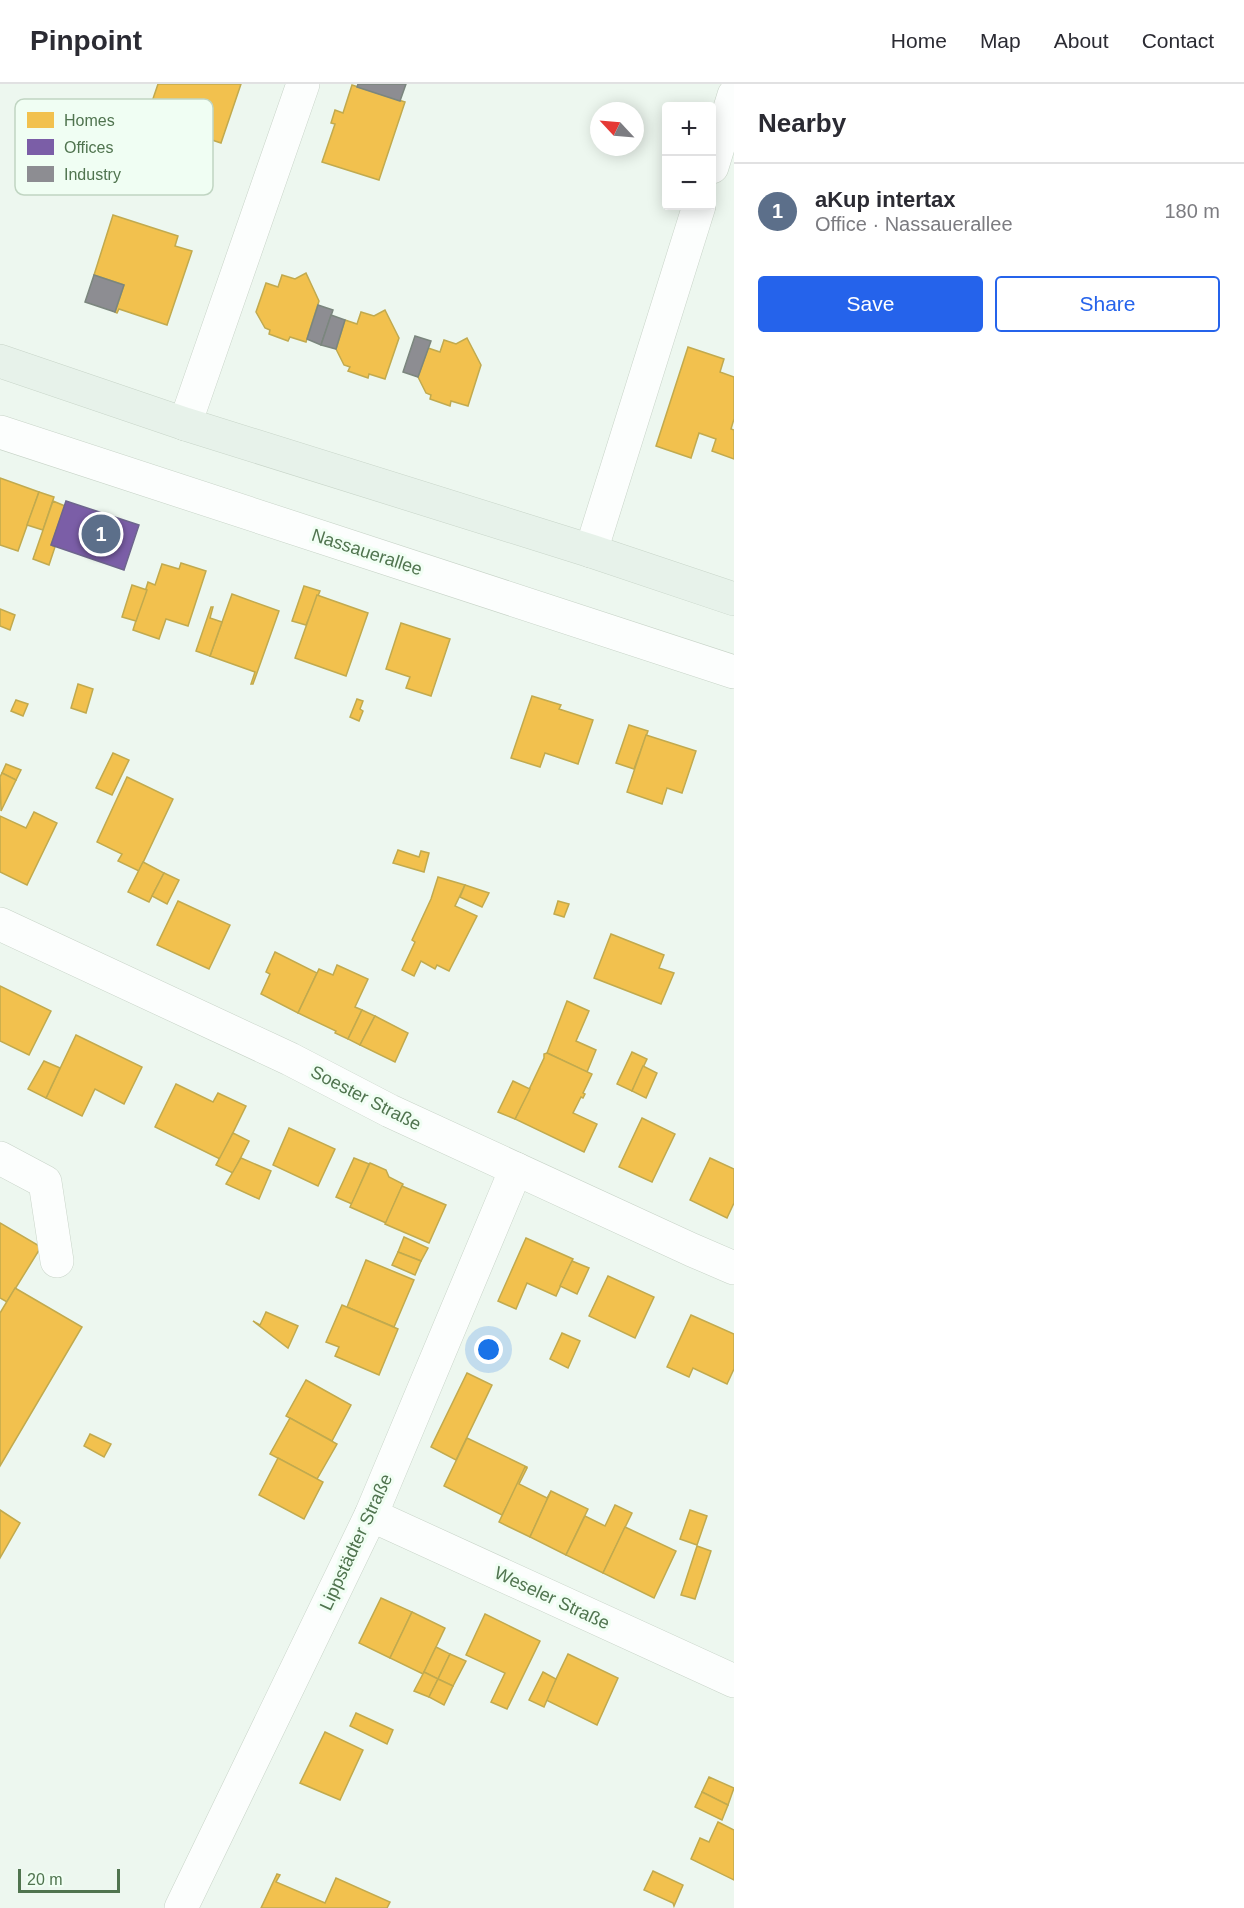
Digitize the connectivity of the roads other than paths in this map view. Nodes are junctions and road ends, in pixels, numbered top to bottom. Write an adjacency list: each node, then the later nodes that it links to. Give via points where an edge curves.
1 (303, 84): 6 (street)
2 (734, 95): 3 (street)
3 (714, 156)
4 (698, 210): 8 (street)
5 (0, 361): 6 (main road)
6 (185, 424): 8 (main road)
7 (0, 432): 10 (street, Nassauerallee)
8 (591, 551): 9 (main road)
9 (734, 599)
10 (734, 672)
11 (0, 924): 13 (street, Soester Straße)
12 (0, 1158): 14 (street, via 45,1182)
13 (516, 1169): 15 (street, Soester Straße); 16 (street, Lippstädter Straße)
14 (57, 1262)
15 (734, 1268)
16 (370, 1515): 17 (street, Weseler Straße); 18 (street, Lippstädter Straße)
17 (734, 1681)
18 (181, 1908)

